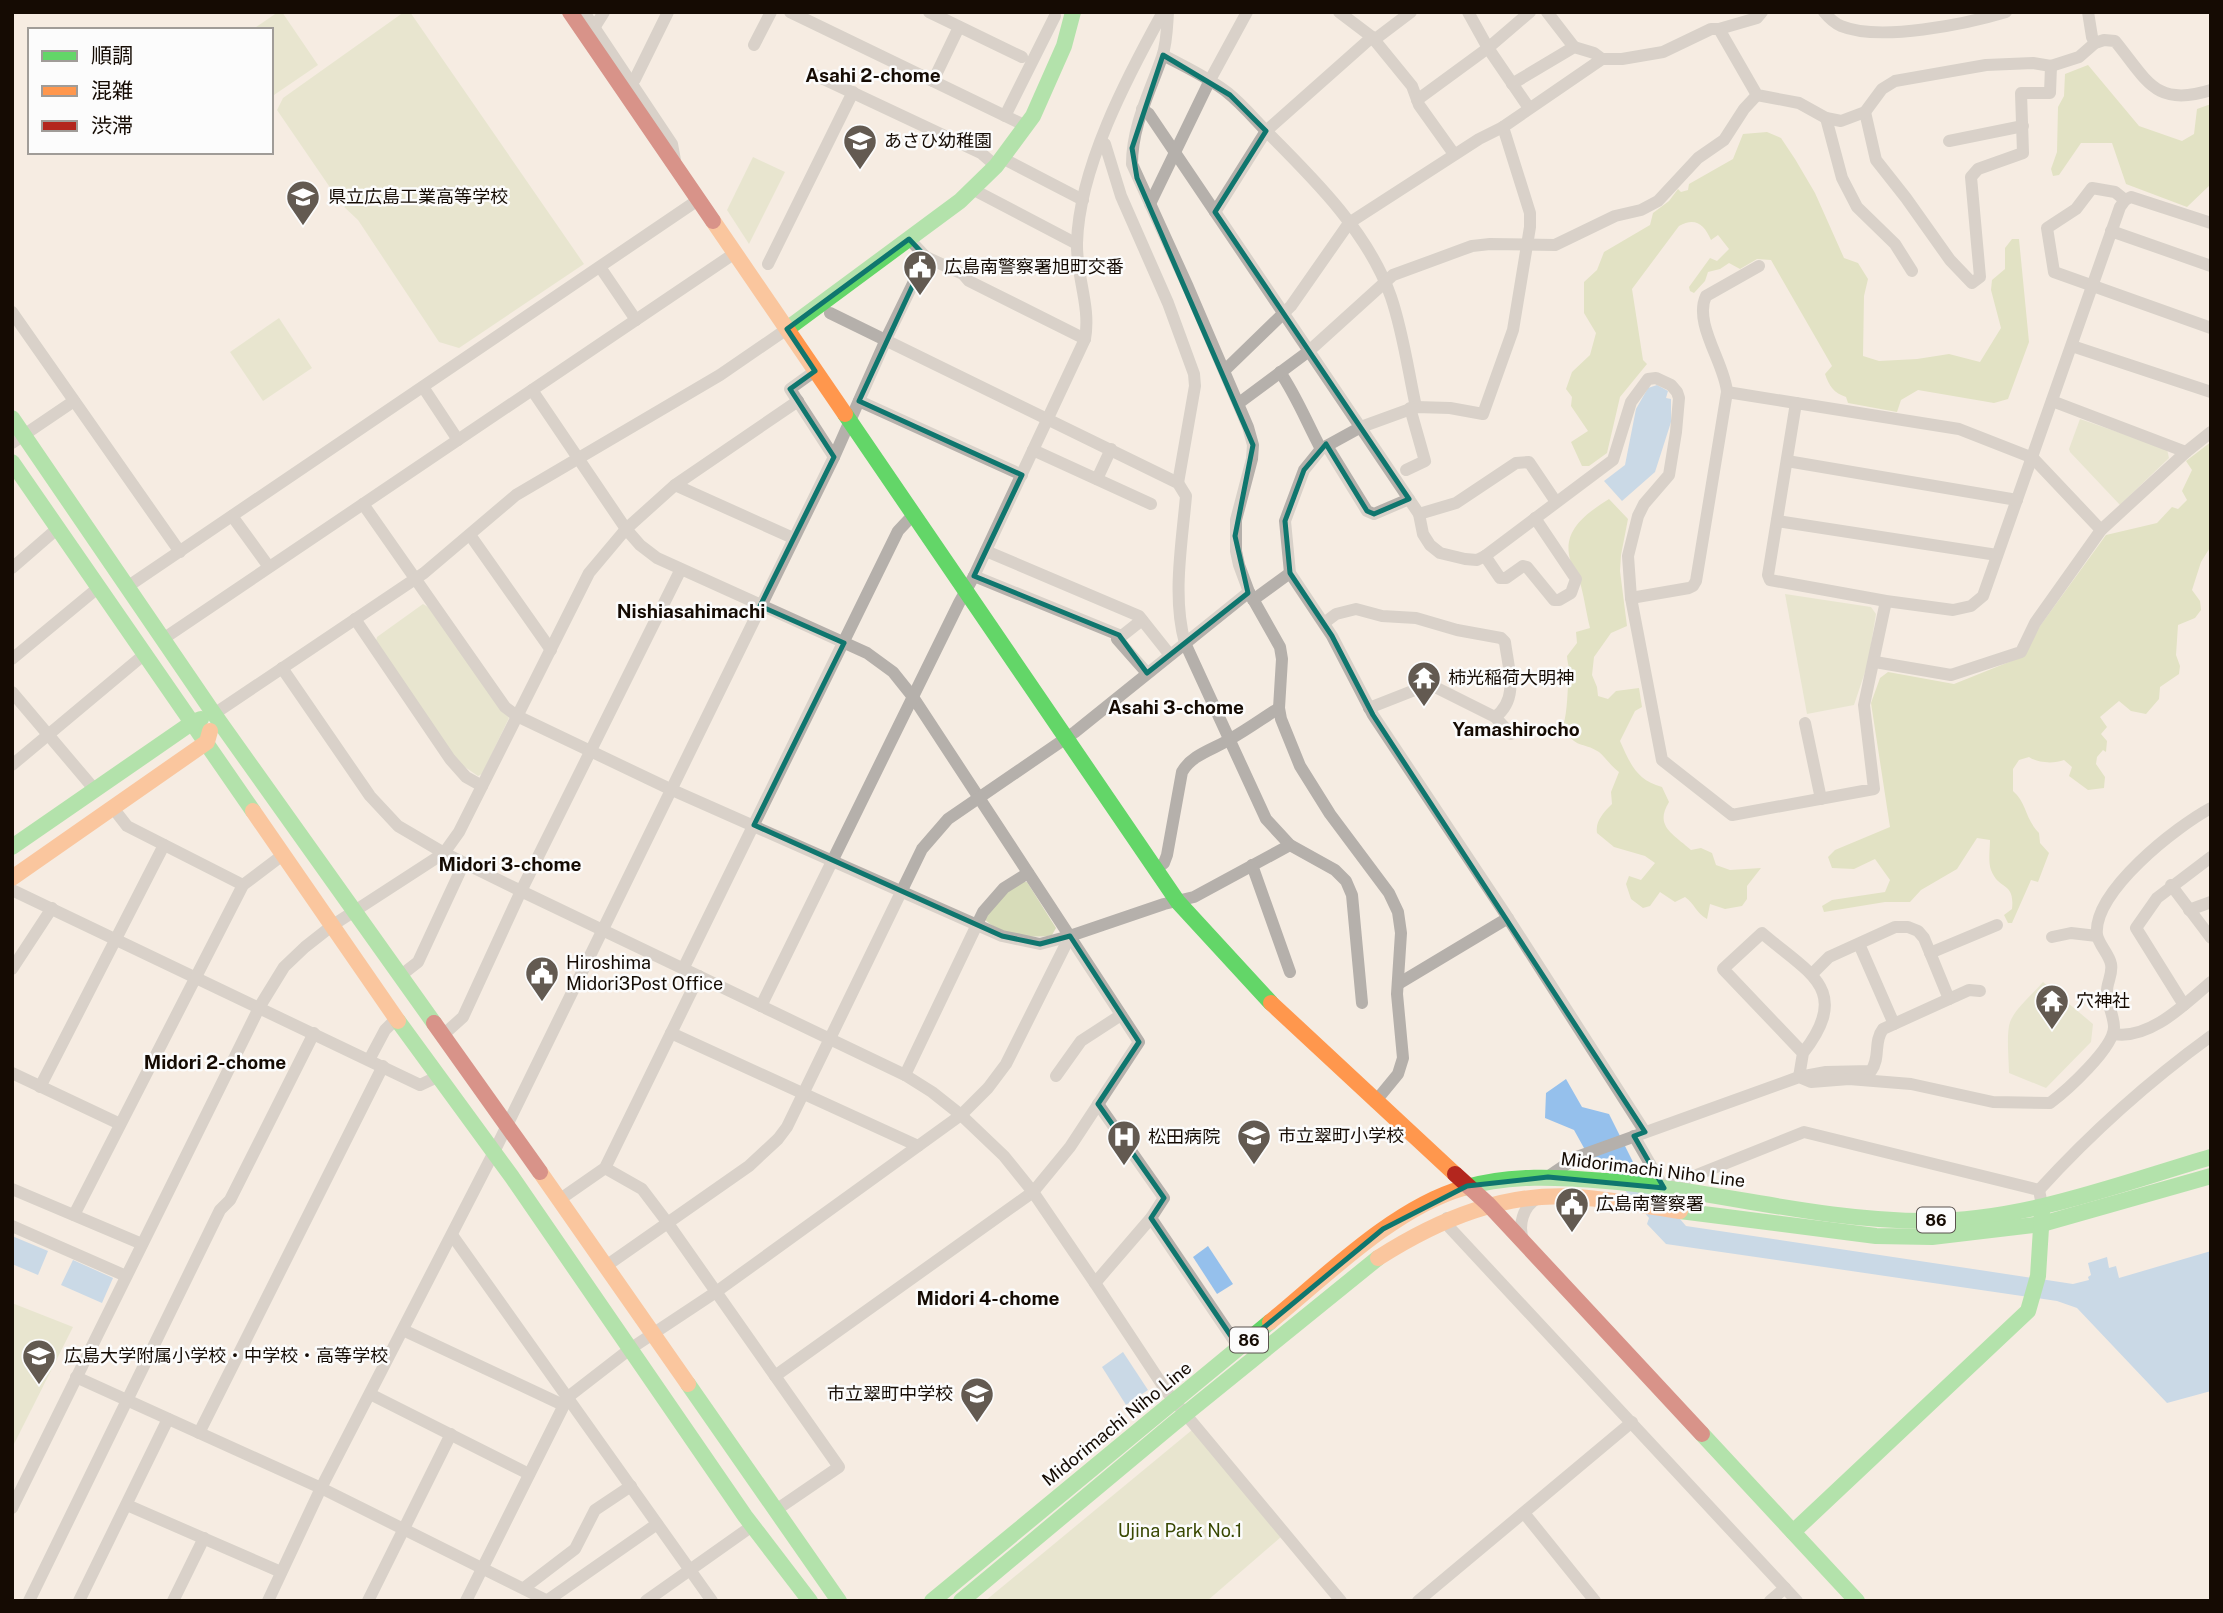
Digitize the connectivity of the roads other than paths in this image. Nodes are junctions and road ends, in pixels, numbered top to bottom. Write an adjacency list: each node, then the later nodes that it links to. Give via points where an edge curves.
1 (570, 12): 56 (street)
2 (584, 12): 22 (street)
3 (604, 12): 22 (street)
4 (668, 12): 36 (street)
5 (771, 12): 26 (street)
6 (790, 12): 35 (street)
7 (929, 12): 21 (street)
8 (1073, 12): 47 (street, via 1051,78)
9 (1166, 12): 29 (street); 51 (street)
10 (1247, 12): 34 (street)
11 (1339, 12): 24 (street)
12 (1411, 12): 24 (street)
13 (1468, 12): 28 (street)
14 (1530, 12): 28 (street)
15 (1547, 12): 27 (street)
16 (1762, 12): 23 (street, via 1757,18)
17 (1824, 12): 18 (street, via 1844,27 1874,32 1976,21)
18 (2006, 12)
19 (2088, 12): 25 (street)
20 (1055, 16): 45 (street)
21 (959, 27): 30 (street); 35 (street)
22 (594, 28): 36 (street)
23 (1719, 29): 31 (street, via 1663,52); 40 (street)
24 (1373, 38): 41 (street, via 1412,86); 50 (street)
25 (2095, 43): 32 (street, via 2079,57); 38 (street, via 2115,41 2150,85 2163,93 2185,97)
26 (754, 45)
27 (1574, 47): 31 (street); 37 (street)
28 (1488, 48): 37 (street); 41 (street)
29 (1163, 55): 34 (street); 43 (street)
30 (1022, 57)
31 (1602, 59): 42 (street)
32 (2051, 66): 44 (street, via 1986,65 1895,81 1882,89); 48 (street, via 2050,93 2021,93)
33 (813, 74): 39 (street)
34 (1210, 80): 50 (street); 53 (street)
35 (933, 81): 45 (street)
36 (631, 82): 56 (street, via 672,144)
37 (1512, 84): 42 (street)
38 (2211, 90)
39 (853, 92): 55 (street); 71 (street)
40 (1757, 95): 46 (street, via 1799,103); 68 (street, via 1724,140 1698,158 1658,201 1555,245)
41 (1417, 100): 54 (street)
42 (1529, 108): 49 (street)
43 (1142, 109): 53 (street); 61 (street, via 1132,164)
44 (1865, 112): 46 (street, via 1841,121); 48 (street, via 1876,160 1972,283 1980,277 1971,177 1978,169 2023,153)
45 (1005, 116): 47 (street)
46 (1826, 118): 75 (street, via 1842,178 1857,206 1895,244)
47 (1026, 126): 55 (street)
48 (2023, 126): 52 (street)
49 (1503, 127): 54 (street); 68 (street, via 1530,213)
50 (1266, 131): 62 (street); 63 (street)
51 (1101, 141): 59 (street); 121 (street, via 1194,374)
52 (1950, 141)
53 (1175, 152): 61 (street); 62 (street)
54 (1454, 155): 63 (street)
55 (999, 162): 57 (street); 59 (street)
56 (676, 169): 58 (street)
57 (974, 190): 66 (street); 67 (street)
58 (698, 200): 69 (street); 74 (street)
59 (1083, 200): 67 (street)
60 (2125, 200): 64 (street, via 2131,197); 65 (street); 77 (street, via 2115,192 2092,188 2076,209 2047,228 2054,272)
61 (1150, 204): 88 (street)
62 (1215, 212): 80 (street)
63 (1349, 223): 76 (street); 80 (street)
64 (2211, 223)
65 (2111, 231): 73 (street); 77 (street)
66 (909, 239): 70 (street); 83 (street)
67 (1077, 244): 84 (street, via 1088,316)
68 (1526, 245): 76 (street, via 1472,246); 101 (street, via 1513,330 1483,414)
69 (735, 254): 81 (street); 83 (street)
70 (926, 257): 84 (street); 85 (street)
71 (768, 264)
72 (1759, 266): 93 (street, via 1706,296 1702,305)
73 (2211, 266)
74 (600, 267): 81 (street); 91 (street)
75 (1912, 271)
76 (1384, 281): 87 (street); 101 (street, via 1402,335)
77 (2091, 286): 82 (street); 86 (street)
78 (12, 312): 95 (street)
79 (830, 313): 85 (street)
80 (1284, 314): 87 (street); 88 (street)
81 (636, 320): 92 (street)
82 (2211, 328)
83 (787, 329): 89 (street); 115 (street, via 720,375)
84 (1085, 339): 103 (street)
85 (886, 340): 97 (street); 103 (street)
86 (2072, 346): 94 (street); 98 (street)
87 (1309, 351): 90 (street); 105 (street)
88 (1225, 370): 100 (street)
89 (815, 371): 96 (street, via 790,389); 104 (street)
90 (1280, 372): 100 (street); 109 (street)
91 (423, 387): 108 (street); 130 (street)
92 (532, 390): 108 (street); 115 (street)
93 (1727, 392): 99 (street); 152 (street, via 1696,581 1689,588)
94 (2211, 393)
95 (74, 401): 107 (street); 139 (street)
96 (798, 401): 113 (street); 122 (street)
97 (859, 401): 104 (street); 119 (street)
98 (2053, 401): 112 (street); 114 (street)
99 (1796, 403): 114 (street, via 1959,429); 116 (street)
100 (1239, 404): 151 (street, via 1253,444 1235,536 1239,565)
101 (1413, 408): 105 (street); 118 (street, via 1424,461)
102 (12, 418): 107 (street)
103 (1048, 419): 110 (street); 111 (street)
104 (850, 423): 113 (street); 129 (street)
105 (1361, 427): 109 (street); 123 (street)
106 (2211, 432): 112 (street)
107 (18, 439): 149 (street)
108 (458, 440): 126 (street)
109 (1324, 447): 123 (street, via 1367,511 1374,514); 145 (street, via 1304,470 1285,521)
110 (1111, 449): 120 (street); 121 (street)
111 (1033, 450): 119 (street); 120 (street)
112 (2186, 452): 135 (street)
113 (834, 457): 137 (street)
114 (2033, 458): 124 (street); 135 (street)
115 (578, 459): 134 (street); 136 (street, via 516,495)
116 (1787, 461): 124 (street); 132 (street)
117 (12, 462): 133 (street)
118 (1406, 470)
119 (1022, 475): 138 (street)
120 (1097, 479): 127 (street)
121 (1178, 483): 161 (street, via 1186,496 1179,594)
122 (675, 485): 134 (street); 137 (street)
123 (1409, 499): 128 (street)
124 (2017, 500): 140 (street)
125 (1556, 502): 128 (street, via 1529,462 1516,463 1456,503); 131 (street); 152 (street, via 1615,457 1631,402 1648,379 1671,385 1679,398 1669,475 1638,516 1628,556)
126 (363, 504): 142 (street); 147 (street)
127 (1151, 504)
128 (1419, 514): 141 (street, via 1423,534 1440,553 1477,560)
129 (913, 515): 150 (street); 160 (street, via 898,531)
130 (232, 516): 139 (street); 142 (street)
131 (1535, 518): 141 (street); 141 (street, via 1576,579 1571,593 1554,600 1523,566 1506,579 1500,578)
132 (1777, 521): 140 (street); 153 (street, via 1770,580)
133 (58, 528): 143 (street); 148 (street)
134 (626, 529): 144 (street, via 657,558); 162 (street, via 589,573)
135 (2101, 530): 166 (street, via 2035,623 2021,652 1951,675)
136 (470, 535): 147 (street); 162 (street)
137 (793, 538): 154 (street)
138 (986, 551): 146 (street); 156 (street)
139 (180, 552): 149 (street)
140 (1997, 555): 153 (street, via 1983,596 1971,606 1953,610)
141 (1485, 556)
142 (269, 567): 159 (street)
143 (12, 568)
144 (680, 570): 154 (street); 183 (street)
145 (1290, 573): 151 (street); 157 (street)
146 (974, 576): 150 (street); 158 (street)
147 (415, 579): 155 (street); 174 (street, via 505,707)
148 (99, 587): 163 (street); 165 (street)
149 (127, 587): 159 (street)
150 (965, 591): 170 (street); 180 (street)
151 (1251, 596): 161 (street); 171 (street, via 1280,647)
152 (1631, 598): 189 (street, via 1662,760 1732,815)
153 (1886, 601): 166 (street)
154 (760, 606): 160 (street); 186 (street)
155 (355, 619): 167 (street); 185 (street, via 450,759)
156 (1142, 620): 158 (street); 164 (street)
157 (1324, 622): 172 (street); 175 (street, via 1356,609 1501,638 1512,693)
158 (1119, 635): 168 (street, via 1117,639)
159 (163, 639): 173 (street)
160 (844, 643): 170 (street, via 892,672); 192 (street)
161 (1185, 643): 164 (street); 181 (street)
162 (551, 650): 174 (street)
163 (146, 653): 176 (street); 179 (street)
164 (1170, 655): 168 (street)
165 (12, 659)
166 (1875, 662): 189 (street, via 1864,705 1874,789)
167 (282, 668): 173 (street); 196 (street, via 370,796 398,826)
168 (1147, 673): 180 (street)
169 (12, 692): 179 (street)
170 (913, 696): 188 (street); 199 (street)
171 (1279, 708): 181 (street); 235 (street, via 1300,766 1398,912)
172 (1369, 708): 175 (street, via 1424,686); 215 (street)
173 (214, 714): 176 (street); 182 (street); 214 (street)
174 (517, 716): 183 (street); 185 (street)
175 (1495, 717): 178 (street)
176 (193, 722): 182 (street); 187 (street)
177 (1805, 723): 189 (street)
178 (1511, 734)
179 (48, 735): 184 (street); 187 (street)
180 (1066, 738): 188 (street); 202 (street)
181 (1229, 740): 194 (street, via 1266,819); 202 (street, via 1193,759 1182,772 1167,855)
182 (207, 742): 190 (street); 197 (street)
183 (590, 751): 186 (street); 208 (street)
184 (12, 765)
185 (482, 786): 196 (street)
186 (670, 789): 192 (street); 219 (street)
187 (95, 790): 195 (street)
188 (979, 798): 203 (street); 209 (street, via 948,819 922,849)
189 (1821, 799)
190 (113, 808): 193 (street, via 127,826); 204 (street)
191 (2211, 808): 221 (street, via 2140,862 2111,893)
192 (754, 825): 199 (street); 228 (street)
193 (164, 845): 205 (street); 223 (street)
194 (1290, 845): 201 (street); 238 (street, via 1346,881 1352,895)
195 (12, 847)
196 (444, 853): 200 (street); 214 (street)
197 (284, 854): 205 (street); 217 (street)
198 (2211, 857): 206 (street)
199 (833, 860): 209 (street); 241 (street)
200 (464, 863): 208 (street); 231 (street, via 418,962)
201 (1252, 865): 210 (street); 229 (street)
202 (1155, 870): 210 (street)
203 (1028, 873): 216 (street, via 990,901); 220 (street)
204 (12, 878)
205 (243, 885): 233 (street)
206 (2171, 885): 213 (street); 239 (street, via 2136,928)
207 (12, 890): 212 (street)
208 (521, 891): 219 (street); 248 (street, via 463,1017)
209 (902, 891): 216 (street); 250 (street)
210 (1178, 902): 220 (street); 261 (street, via 1283,1016)
211 (2211, 902): 213 (street)
212 (52, 908): 223 (street); 227 (street)
213 (2189, 910): 224 (street)
214 (355, 912): 217 (street); 231 (street)
215 (1508, 918): 235 (street); 266 (street)
216 (977, 924): 220 (street, via 1040,944); 255 (street)
217 (333, 925): 240 (street, via 284,967); 243 (street)
218 (1997, 925): 226 (street)
219 (601, 930): 228 (street); 265 (street)
220 (1070, 936): 242 (street); 263 (street, via 1006,1064)
221 (2097, 936): 222 (street, via 2071,933); 247 (street, via 2110,962 2106,992)
222 (2052, 937)
223 (115, 938): 233 (street); 259 (street)
224 (2211, 938)
225 (1859, 944): 226 (street, via 1908,927 1918,931); 230 (street, via 1829,957); 244 (street)
226 (1930, 953): 237 (street)
227 (12, 968)
228 (683, 969): 232 (street)
229 (1290, 972)
230 (1812, 974): 251 (street, via 1821,985 1826,1007 1824,1021); 251 (street, via 1762,933 1723,969)
231 (400, 976): 248 (street)
232 (699, 976): 241 (street); 246 (street)
233 (197, 977): 240 (street); 264 (street)
234 (2211, 982): 239 (street)
235 (1398, 984): 261 (street, via 1403,1058 1398,1074)
236 (1980, 991): 237 (street, via 1969,990)
237 (1949, 999): 244 (street)
238 (1362, 1003)
239 (2184, 1005): 247 (street, via 2161,1022 2126,1036)
240 (260, 1006): 245 (street); 288 (street)
241 (761, 1006): 250 (street)
242 (1122, 1015): 256 (street, via 1081,1041); 262 (street, via 1139,1042)
243 (397, 1018): 252 (street); 257 (street)
244 (1894, 1024): 258 (street, via 1877,1036 1878,1062 1871,1071)
245 (314, 1033): 252 (street); 301 (street)
246 (671, 1033): 260 (street); 270 (street)
247 (2114, 1034): 258 (street, via 2057,1098 2040,1105 1993,1102 1911,1084 1849,1079 1811,1082)
248 (443, 1035): 265 (street)
249 (2211, 1036): 278 (street, via 2074,1151)
250 (830, 1039): 255 (street); 260 (street)
251 (1803, 1053): 258 (street)
252 (369, 1060): 253 (street)
253 (383, 1066): 257 (street, via 420,1084); 306 (street)
254 (12, 1073): 259 (street)
255 (905, 1075): 263 (street)
256 (1056, 1076)
257 (437, 1077): 268 (street)
258 (1799, 1077): 266 (street)
259 (40, 1087): 264 (street)
260 (803, 1094): 267 (street); 284 (street, via 787,1127 766,1152)
261 (1375, 1102): 273 (street)
262 (1098, 1104): 276 (street); 282 (street, via 1164,1198)
263 (961, 1115): 267 (street); 276 (street, via 1004,1156)
264 (120, 1124): 281 (street)
265 (506, 1125): 268 (street); 279 (street)
266 (1636, 1136): 272 (street, via 1583,1155); 274 (street)
267 (918, 1146): 293 (street)
268 (494, 1152): 287 (street); 297 (street)
269 (2211, 1157): 278 (street, Midorimachi Niho Line / 86)
270 (605, 1168): 279 (street); 284 (street, via 642,1189)
271 (2211, 1176): 285 (street, Midorimachi Niho Line / 86)
272 (1548, 1177): 273 (street, Midorimachi Niho Line / 86); 274 (street, Midorimachi Niho Line / 86)
273 (1467, 1186): 280 (street); 296 (street, Midorimachi Niho Line / 86, via 1384,1228)
274 (1660, 1187): 278 (street, Midorimachi Niho Line / 86, via 1877,1219 1930,1221 1972,1218); 278 (street, via 1804,1132)
275 (12, 1189): 281 (street)
276 (1032, 1192): 292 (street); 298 (street)
277 (1545, 1196): 280 (street, Midorimachi Niho Line / 86); 285 (street, Midorimachi Niho Line / 86, via 1876,1236 1932,1237); 289 (street, via 1536,1198 1524,1211 1520,1231)
278 (2040, 1198): 285 (street)
279 (559, 1200): 290 (street)
280 (1488, 1204): 283 (street, Midorimachi Niho Line / 86); 289 (street)
281 (74, 1215): 288 (street)
282 (1151, 1218): 292 (street); 296 (street)
283 (1447, 1218): 303 (street, Midorimachi Niho Line / 86, via 1378,1258); 305 (street, via 1450,1228)
284 (667, 1223): 290 (street); 293 (street)
285 (2042, 1224): 318 (street, via 2028,1311)
286 (12, 1226): 291 (street)
287 (452, 1235): 294 (street); 302 (street)
288 (142, 1244): 291 (street)
289 (1526, 1246): 318 (street)
290 (606, 1266): 295 (street)
291 (126, 1276): 299 (street)
292 (1095, 1283): 303 (street)
293 (716, 1292): 295 (street); 298 (street)
294 (403, 1330): 300 (street); 302 (street)
295 (653, 1334): 297 (street); 313 (street)
296 (1239, 1348): 303 (street, Midorimachi Niho Line / 86)
297 (631, 1349): 302 (street); 316 (street)
298 (775, 1376): 313 (street, via 839,1468)
299 (76, 1377): 301 (street); 312 (street)
300 (370, 1394): 307 (street); 310 (street)
301 (125, 1400): 304 (street); 326 (street)
302 (565, 1401): 308 (street); 309 (street)
303 (1180, 1409): 336 (street, Midorimachi Niho Line / 86); 337 (street, Midorimachi Niho Line / 86); 338 (street)
304 (168, 1419): 306 (street); 311 (street)
305 (1632, 1422): 314 (street); 324 (street)
306 (200, 1433): 310 (street)
307 (451, 1434): 308 (street); 317 (street)
308 (529, 1474): 320 (street)
309 (631, 1486): 315 (street); 323 (street, via 595,1510 575,1549)
310 (321, 1488): 317 (street); 322 (street)
311 (127, 1505): 319 (street); 325 (street)
312 (12, 1508)
313 (776, 1510): 335 (street)
314 (1524, 1513): 339 (street); 340 (street)
315 (657, 1524): 321 (street); 331 (street)
316 (752, 1526): 321 (street); 334 (street)
317 (404, 1529): 320 (street); 329 (street)
318 (1793, 1532): 343 (street)
319 (204, 1538): 322 (street); 327 (street)
320 (483, 1568): 323 (street); 330 (street)
321 (689, 1569): 332 (street); 333 (street)
322 (281, 1572): 328 (street)
323 (524, 1588): 331 (street)
324 (1786, 1588): 341 (street); 342 (street)
325 (81, 1600)
326 (29, 1601)
327 (173, 1601)
328 (268, 1601)
329 (368, 1601)
330 (466, 1601)
331 (548, 1601)
332 (646, 1601)
333 (712, 1601)
334 (810, 1601)
335 (839, 1601)
336 (932, 1601)
337 (961, 1601)
338 (1341, 1601)
339 (1418, 1601)
340 (1595, 1601)
341 (1770, 1601)
342 (1797, 1601)
343 (1857, 1601)

